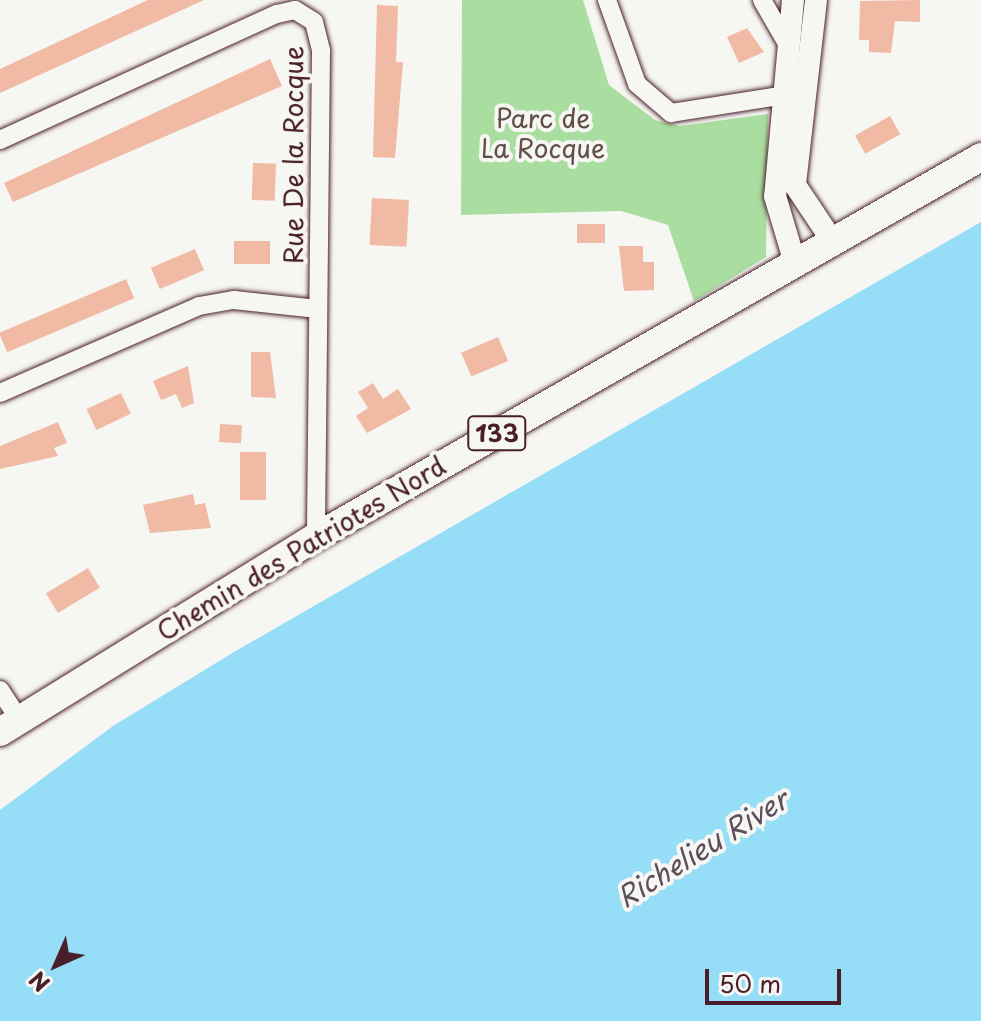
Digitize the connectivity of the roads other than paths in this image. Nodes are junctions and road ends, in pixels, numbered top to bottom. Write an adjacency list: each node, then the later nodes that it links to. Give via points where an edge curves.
1 (607, 0): 6 (street, via 637,84 671,113)
2 (762, 0): 5 (street)
3 (793, 0): 5 (street)
4 (816, 0): 7 (street)
5 (789, 47): 6 (street)
6 (782, 93): 7 (street); 11 (street, via 775,196)
7 (805, 93): 10 (street, via 795,185)
8 (0, 140): 12 (street, Rue De la Rocque, via 277,14 307,15 321,51)
9 (981, 157): 10 (main road, Chemin des Patriotes Nord / 133)
10 (833, 242): 11 (main road, Chemin des Patriotes Nord / 133)
11 (795, 263): 14 (main road, Chemin des Patriotes Nord / 133)
12 (318, 309): 13 (street, via 234,300 199,306); 14 (street, Rue De la Rocque)
13 (0, 393)
14 (316, 537): 16 (main road, Chemin des Patriotes Nord / 133)
15 (0, 690): 16 (street)
16 (9, 725)

